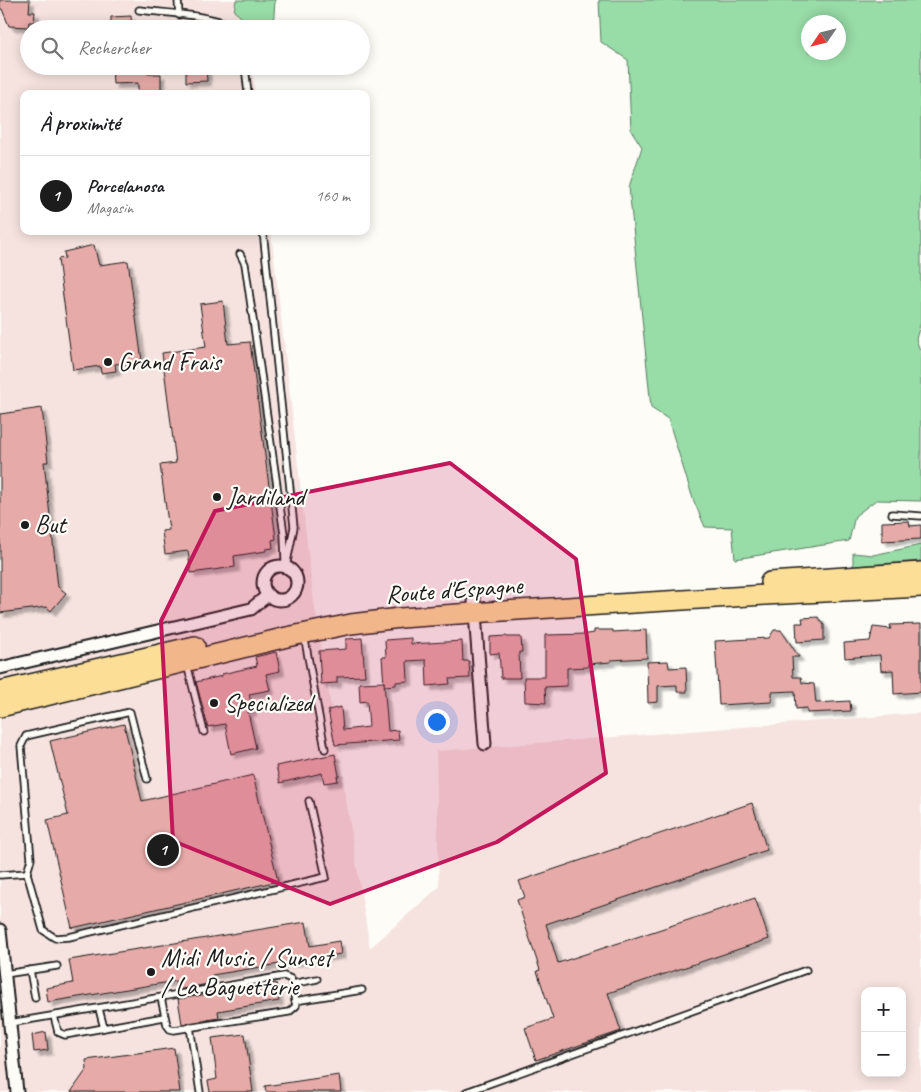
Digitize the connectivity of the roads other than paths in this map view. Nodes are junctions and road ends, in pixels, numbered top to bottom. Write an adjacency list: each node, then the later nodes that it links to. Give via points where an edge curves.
1 (178, 0): 3 (lane)
2 (139, 10): 3 (lane)
3 (180, 15): 4 (lane)
4 (216, 20)
5 (246, 75): 6 (lane)
6 (248, 90)
7 (263, 235): 11 (lane, via 294,527)
8 (240, 254): 11 (lane, via 245,264)
9 (892, 514): 10 (lane)
10 (921, 516)
11 (286, 567): 14 (street, via 273,567 264,577); 14 (street, via 296,577 295,592 282,600)
12 (921, 572): 15 (main road, Route d'Espagne)
13 (921, 587): 15 (main road, Route d'Espagne)
14 (268, 595): 18 (street, via 251,609)
15 (474, 607): 16 (main road, Route d'Espagne, via 382,608); 22 (street)
16 (311, 628): 17 (main road, Route d'Espagne); 19 (main road, Route d'Espagne); 23 (lane)
17 (187, 662): 20 (main road, Route d'Espagne); 21 (lane)
18 (5, 666)
19 (0, 691)
20 (0, 707)
21 (204, 732)
22 (485, 744)
23 (325, 749)
24 (146, 779): 26 (lane, via 130,712 26,736 21,746 31,859)
25 (309, 801): 26 (lane, via 326,877 55,938 43,930)
26 (27, 873): 27 (lane)
27 (0, 875)
28 (0, 930): 32 (street)
29 (57, 966): 30 (lane)
30 (30, 970): 32 (lane); 36 (lane)
31 (806, 970): 48 (lane)
32 (5, 974): 42 (street)
33 (317, 980): 34 (lane)
34 (292, 984): 37 (lane, via 291,979 284,976); 38 (lane)
35 (362, 990): 38 (lane)
36 (34, 998)
37 (161, 998): 39 (lane); 41 (lane)
38 (295, 1001): 43 (lane, via 289,1012)
39 (99, 1009): 40 (lane); 44 (lane)
40 (54, 1016): 42 (lane); 44 (lane, via 56,1029 62,1034)
41 (164, 1017): 43 (lane, via 170,1029); 44 (lane)
42 (10, 1023): 45 (street)
43 (190, 1027): 47 (lane)
44 (104, 1028)
45 (6, 1044): 46 (street)
46 (16, 1092)
47 (200, 1092)
48 (466, 1092)

